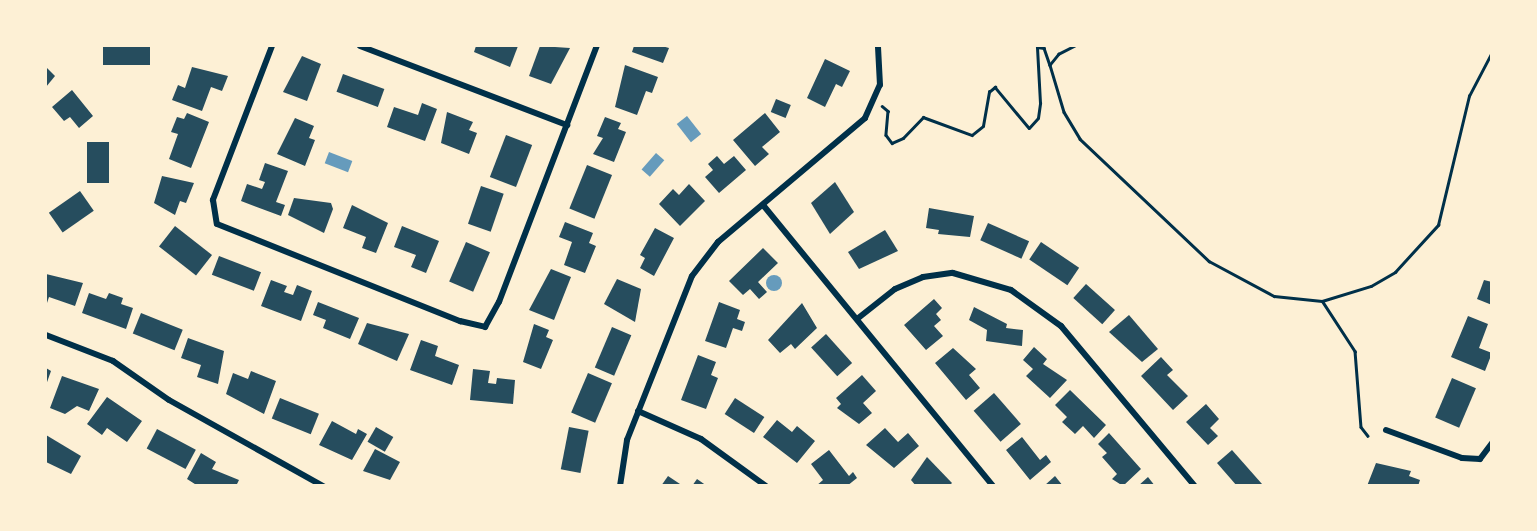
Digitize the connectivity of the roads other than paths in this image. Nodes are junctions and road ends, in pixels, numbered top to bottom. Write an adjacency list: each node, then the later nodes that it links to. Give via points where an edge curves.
1 (272, 46): 5 (street, via 213,200 212,215 226,230 460,321 485,327 499,302)
2 (360, 46): 5 (street)
3 (597, 46): 5 (street)
4 (878, 46): 6 (street, via 881,66 875,102 853,132)
5 (567, 124)
6 (763, 205): 7 (street); 9 (street, via 718,242 692,276)
7 (857, 319): 15 (street); 16 (street, via 895,289 923,277 953,273 1011,290 1060,326)
8 (46, 335): 12 (street, via 113,361 169,400)
9 (638, 411): 13 (street, via 627,440); 14 (street, via 701,439)
10 (1386, 430): 11 (street, via 1462,458 1480,460)
11 (1492, 443)
12 (323, 485)
13 (620, 485)
14 (766, 485)
15 (993, 485)
16 (1195, 485)

